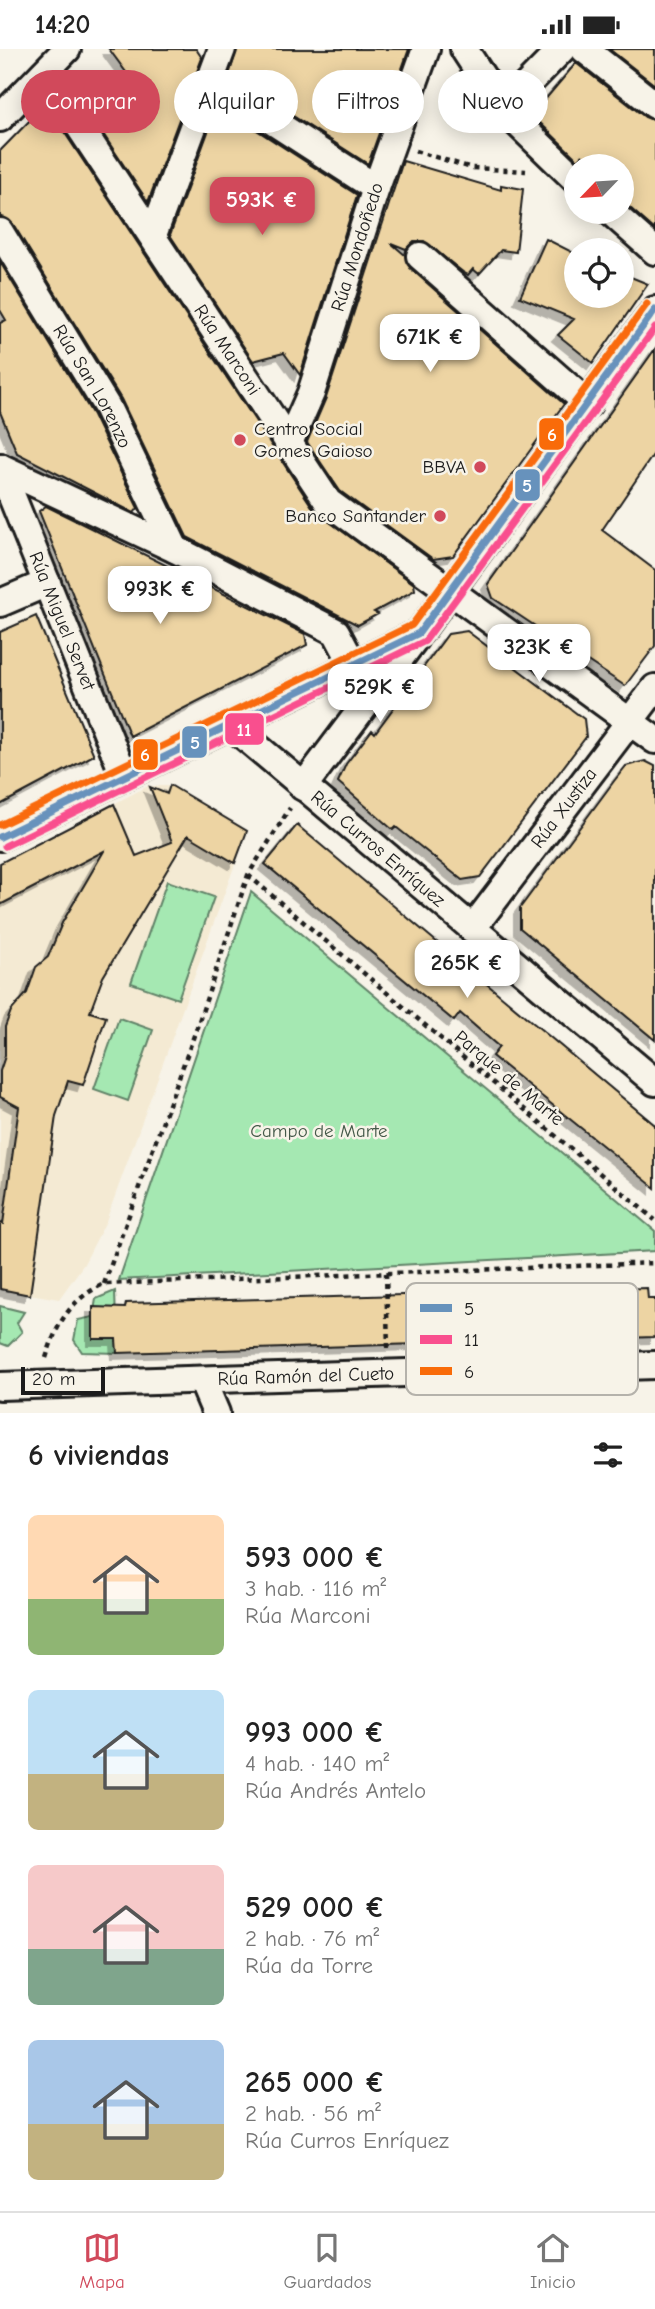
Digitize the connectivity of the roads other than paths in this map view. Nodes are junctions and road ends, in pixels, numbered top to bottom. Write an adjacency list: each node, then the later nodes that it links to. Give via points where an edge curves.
1 (67, 49): 7 (street)
2 (222, 49): 20 (street)
3 (426, 49): 17 (street, Rúa Mondoñedo)
4 (464, 49): 8 (street)
5 (562, 49): 9 (street)
6 (584, 49): 11 (street)
7 (47, 70)
8 (478, 70)
9 (541, 70)
10 (21, 97): 12 (street)
11 (655, 105)
12 (0, 118)
13 (84, 133): 20 (street, Rúa Marconi)
14 (291, 133): 17 (street)
15 (527, 133): 16 (street)
16 (564, 169)
17 (376, 188): 26 (street, Rúa Mondoñedo, via 311,394)
18 (625, 224): 21 (street)
19 (0, 232): 28 (street, Rúa San Lorenzo, via 107,407)
20 (153, 235): 26 (street, Rúa Marconi)
21 (655, 251)
22 (420, 255): 25 (street)
23 (655, 310): 24 (street)
24 (648, 340): 25 (street)
25 (588, 404): 30 (street)
26 (288, 445): 30 (street, Rúa Marconi, via 328,502)
27 (0, 467): 28 (street); 29 (street, Rúa Miguel Servet)
28 (175, 549): 33 (street, via 336,632)
29 (47, 583): 31 (street); 38 (street, Rúa Miguel Servet)
30 (451, 590): 32 (street); 35 (street, Rúa Marconi)
31 (0, 603)
32 (419, 633): 33 (street); 39 (street)
33 (354, 666): 36 (street)
34 (655, 688): 35 (street, Rúa Xustiza)
35 (629, 722): 37 (street, Rúa Marconi); 41 (street, Rúa Xustiza)
36 (230, 725): 38 (street); 39 (street, Rúa Curros Enríquez)
37 (655, 740)
38 (124, 775): 40 (street)
39 (303, 787): 41 (street, Rúa Curros Enríquez)
40 (0, 837)
41 (472, 929): 42 (street, Rúa Curros Enríquez)
42 (655, 1082)
43 (406, 1373): 44 (street, Rúa Ramón del Cueto)
44 (202, 1380): 45 (street, Rúa Ramón del Cueto); 46 (street)
45 (0, 1386)
46 (216, 1413)

